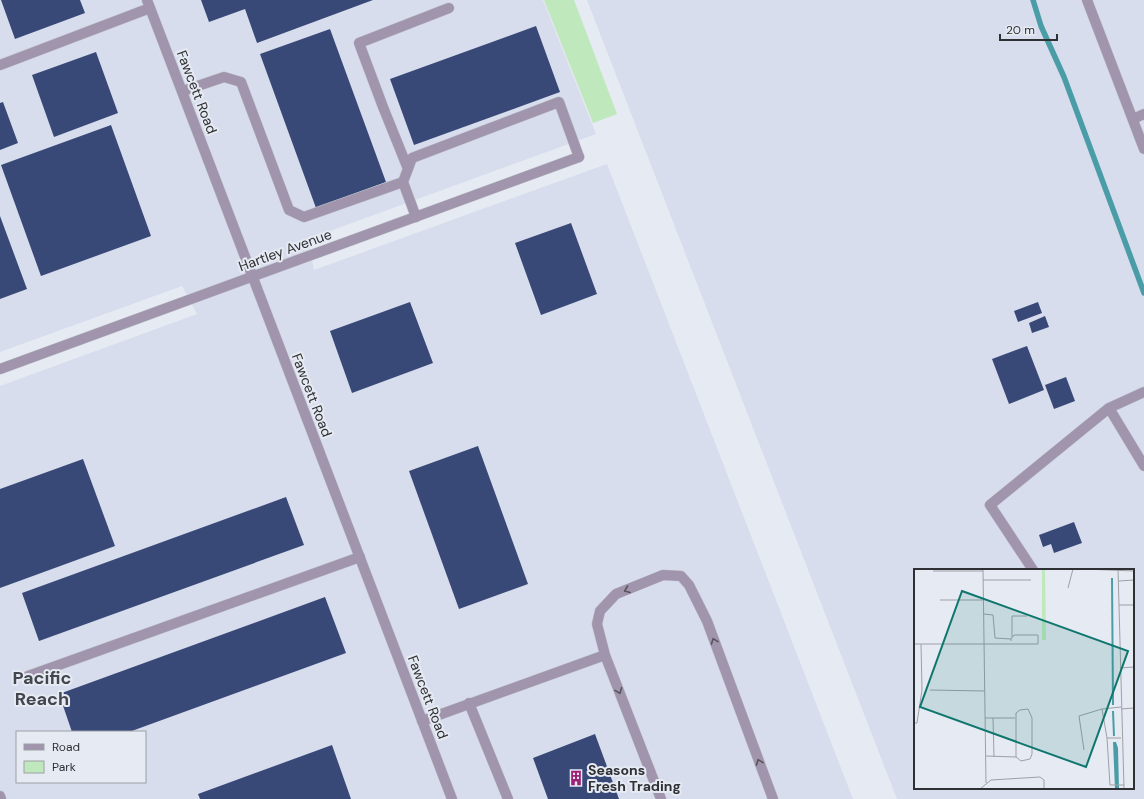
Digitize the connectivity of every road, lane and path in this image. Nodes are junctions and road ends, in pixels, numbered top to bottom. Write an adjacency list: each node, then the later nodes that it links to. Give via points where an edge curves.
1 (1087, 0): 7 (street)
2 (149, 4): 4 (street); 5 (street, Fawcett Road)
3 (449, 8): 9 (street, via 359,43)
4 (0, 64)
5 (182, 91): 10 (street, via 224,77 241,82 289,210 304,217); 12 (street, Fawcett Road)
6 (1144, 114): 7 (street)
7 (1133, 119): 8 (street)
8 (1144, 149)
9 (408, 169): 10 (street); 11 (street, Hartley Avenue, via 412,158 559,102 579,157)
10 (403, 182): 11 (street)
11 (416, 217): 12 (street, Hartley Avenue)
12 (252, 277): 13 (street, Hartley Avenue); 17 (street, Fawcett Road)
13 (0, 370)
14 (1144, 392): 15 (street)
15 (1109, 408): 16 (street); 18 (street, via 990,505)
16 (1144, 466)
17 (360, 557): 20 (street); 22 (street, Fawcett Road)
18 (1033, 569)
19 (605, 655): 21 (street); 27 (street, one-way to 27); 28 (street, one-way to 19, via 707,621 689,585 681,576 663,575 616,594 600,611 597,624)
20 (28, 676)
21 (469, 703): 22 (street); 26 (street)
22 (422, 721): 25 (street, Fawcett Road)
23 (0, 796): 24 (street)
24 (1, 799)
25 (452, 799)
26 (508, 799)
27 (661, 799)
28 (773, 799)

